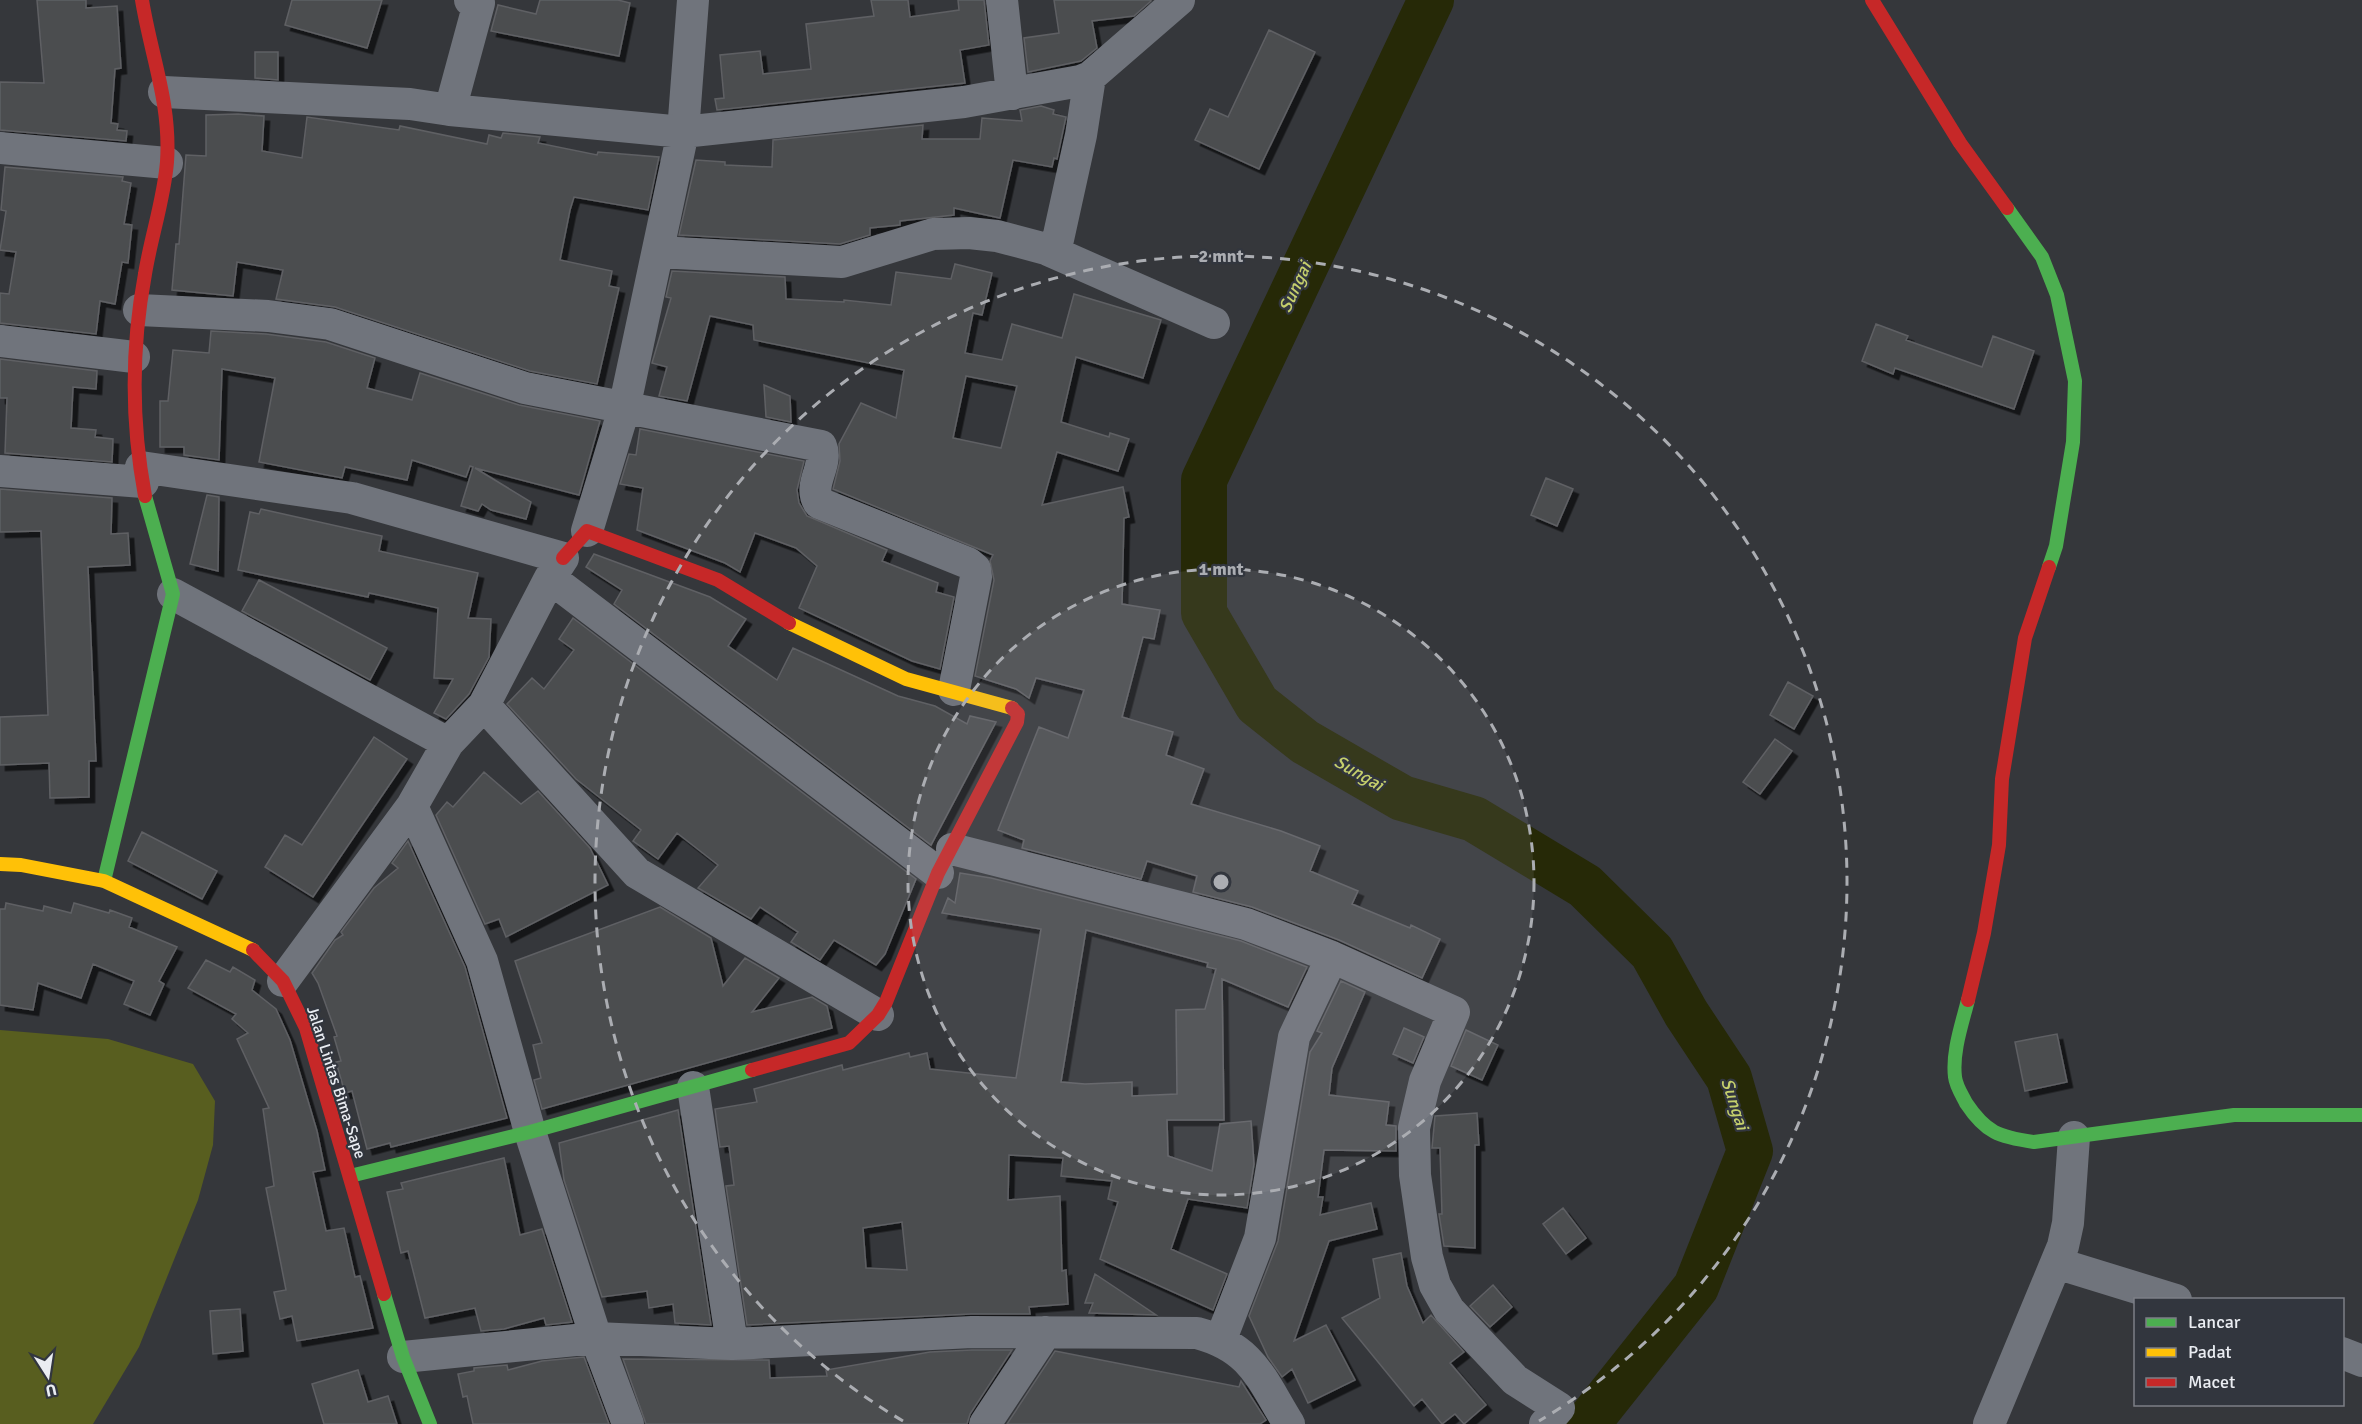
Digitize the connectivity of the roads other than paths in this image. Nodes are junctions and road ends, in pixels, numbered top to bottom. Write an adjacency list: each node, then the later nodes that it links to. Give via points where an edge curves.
1 (142, 0): 8 (main road, via 146,30)
2 (693, 0): 11 (street)
3 (1002, 0): 9 (street)
4 (1179, 0): 7 (street)
5 (1872, 0): 39 (main road, via 1960,143 2042,256 2057,295 2076,381 2073,442 2056,546 2025,638 2002,779 1999,845 1984,933 1956,1050 1955,1078 1962,1096 1986,1129 2034,1142)
6 (476, 1): 10 (street)
7 (1090, 77): 9 (street); 15 (street)
8 (164, 92): 10 (street, via 410,104); 13 (main road)
9 (1012, 94): 11 (street, via 857,115)
10 (450, 110): 11 (street)
11 (683, 132): 14 (street)
12 (0, 148): 13 (street)
13 (166, 163): 16 (main road)
14 (658, 252): 15 (street, via 842,262 933,234 969,233 1016,239); 20 (street)
15 (1055, 253): 17 (street)
16 (139, 310): 19 (main road); 20 (street, via 268,316 330,324 525,388)
17 (1214, 323)
18 (0, 341): 19 (street)
19 (134, 357): 22 (main road)
20 (624, 409): 23 (street); 26 (street, via 821,446 824,452 814,490 819,503 968,563 975,569 976,578)
21 (0, 471): 22 (street)
22 (142, 474): 24 (street, via 352,498); 25 (main road, via 161,561)
23 (587, 531): 24 (main road); 26 (main road, via 718,580 800,630 906,679)
24 (557, 568): 27 (street); 30 (street)
25 (173, 594): 28 (street); 32 (main road)
26 (954, 690): 30 (main road, via 1011,707 1018,714)
27 (484, 705): 28 (street); 35 (street, via 637,873)
28 (448, 743): 29 (street)
29 (412, 806): 34 (street); 38 (street, via 482,961)
30 (945, 861): 33 (street, via 1246,924); 35 (main road)
31 (0, 864): 32 (main road, Jalan Lintas Bima-Sape)
32 (104, 881): 34 (main road, Jalan Lintas Bima-Sape, via 250,947)
33 (1332, 957): 45 (street, via 1294,1037 1260,1238); 54 (street, via 1454,1012 1425,1081 1414,1128 1415,1175 1427,1257 1435,1285 1456,1318 1515,1380 1559,1408)
34 (284, 981): 40 (main road, Jalan Lintas Bima-Sape, via 306,1028)
35 (878, 1016): 36 (main road, via 849,1043)
36 (693, 1087): 38 (main road); 46 (street)
37 (2362, 1115): 39 (main road, via 2234,1116)
38 (530, 1132): 40 (main road); 44 (street)
39 (2074, 1137): 41 (street, via 2068,1223)
40 (350, 1176): 48 (main road, Jalan Lintas Bima-Sape)
41 (2056, 1263): 42 (street); 55 (street)
42 (2173, 1298)
43 (1046, 1332): 45 (street, via 1197,1333); 46 (street); 52 (street)
44 (596, 1338): 46 (street); 48 (street); 51 (street)
45 (1221, 1339): 53 (street, via 1250,1361)
46 (732, 1344)
47 (2344, 1353): 49 (street)
48 (403, 1357): 50 (main road, Jalan Lintas Bima-Sape)
49 (2362, 1361)
50 (430, 1424)
51 (628, 1424)
52 (985, 1424)
53 (1289, 1424)
54 (1545, 1424)
55 (1989, 1424)

